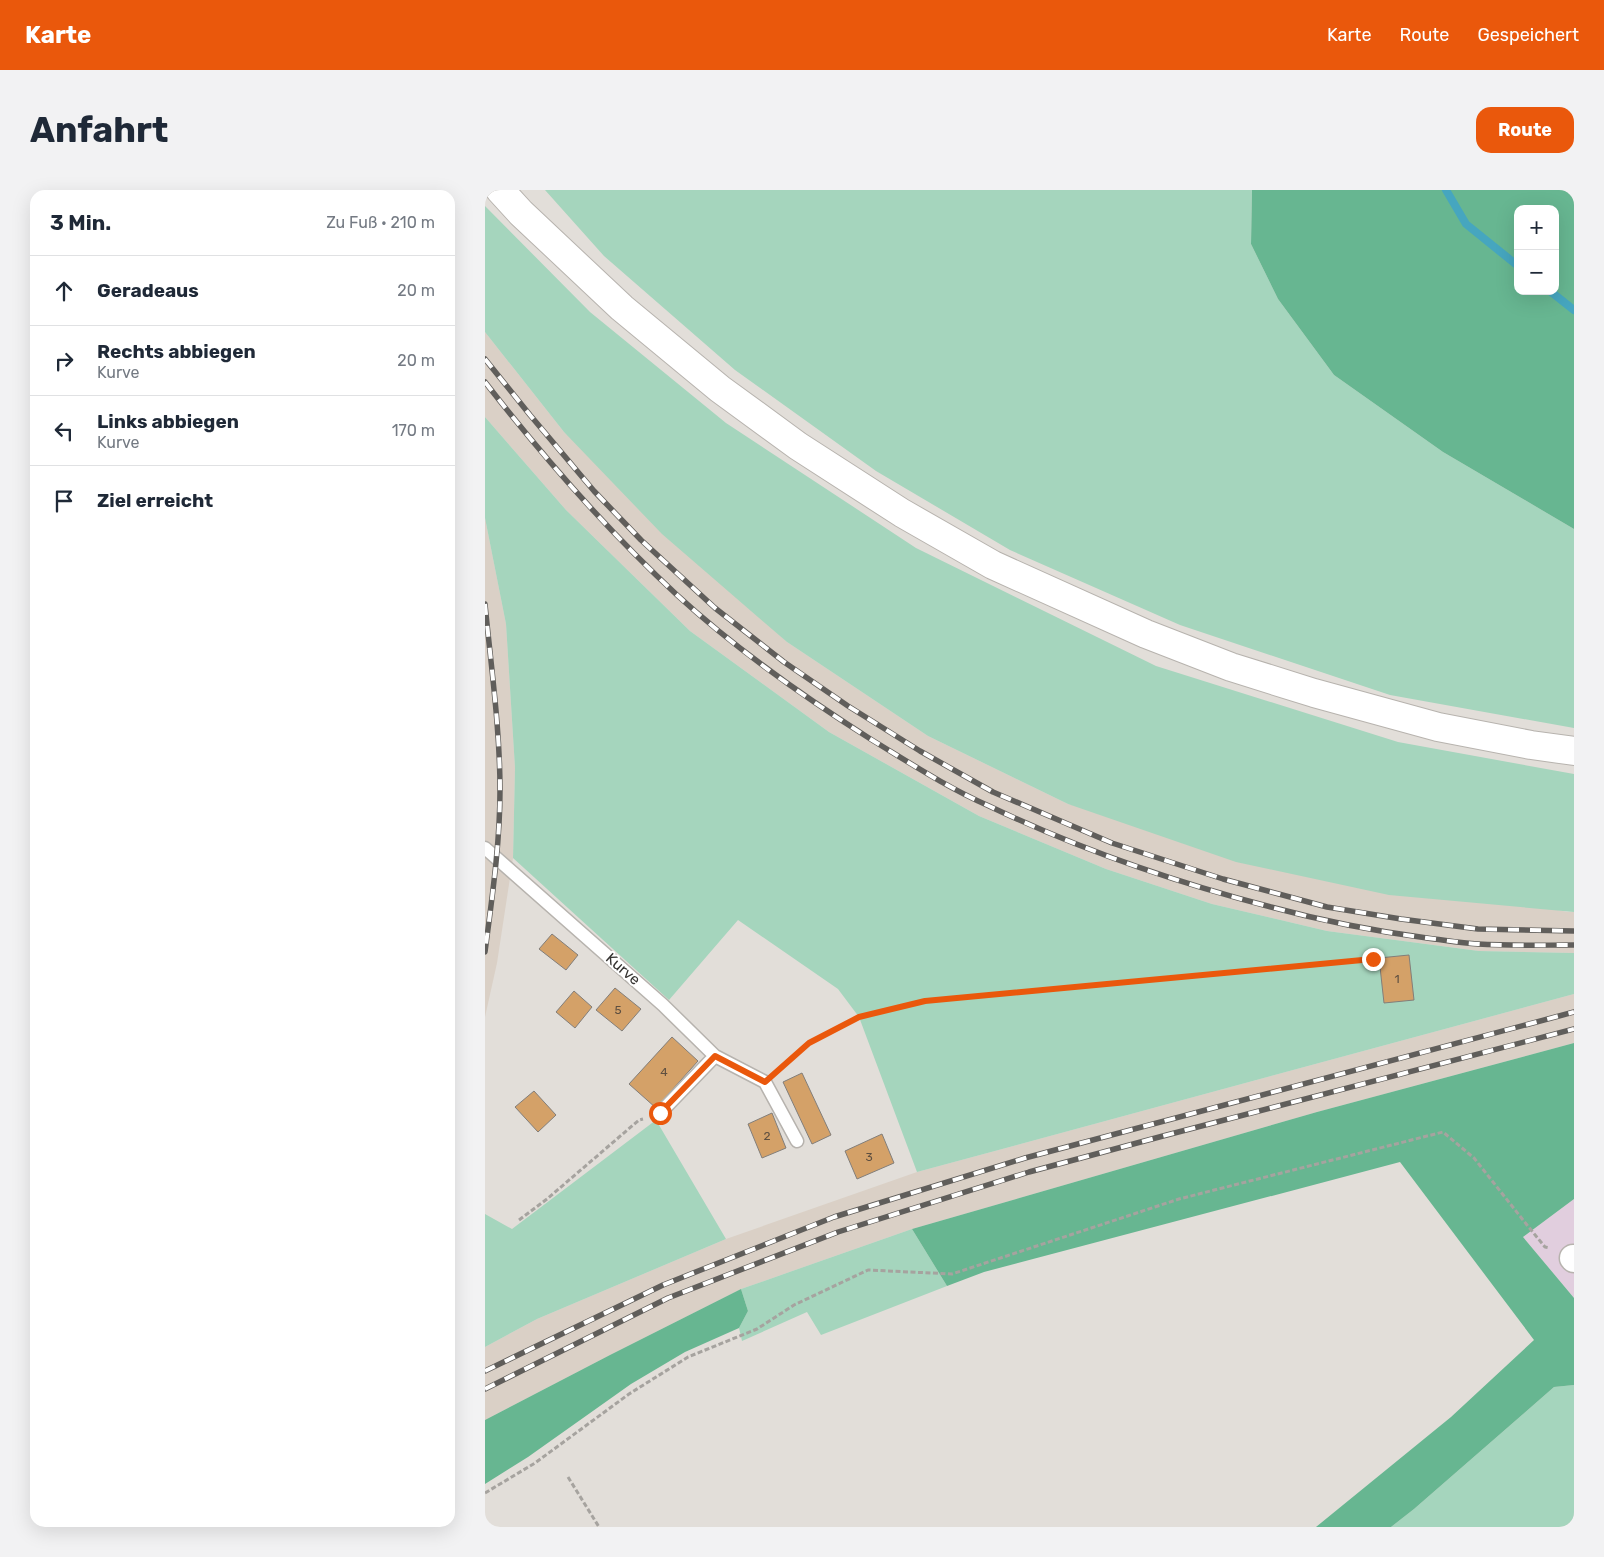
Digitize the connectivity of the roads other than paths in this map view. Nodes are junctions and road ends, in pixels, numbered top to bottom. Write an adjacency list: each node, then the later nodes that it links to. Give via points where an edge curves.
1 (501, 190): 2 (main road, via 521,213 622,308 720,389 798,446 902,513 993,565 1146,634 1231,667 1438,727)
2 (1574, 752)
3 (485, 848): 4 (lane, Kurve, via 663,1005)
4 (715, 1056): 5 (lane); 6 (lane, Kurve, via 765,1082)
5 (660, 1113)
6 (797, 1141)

